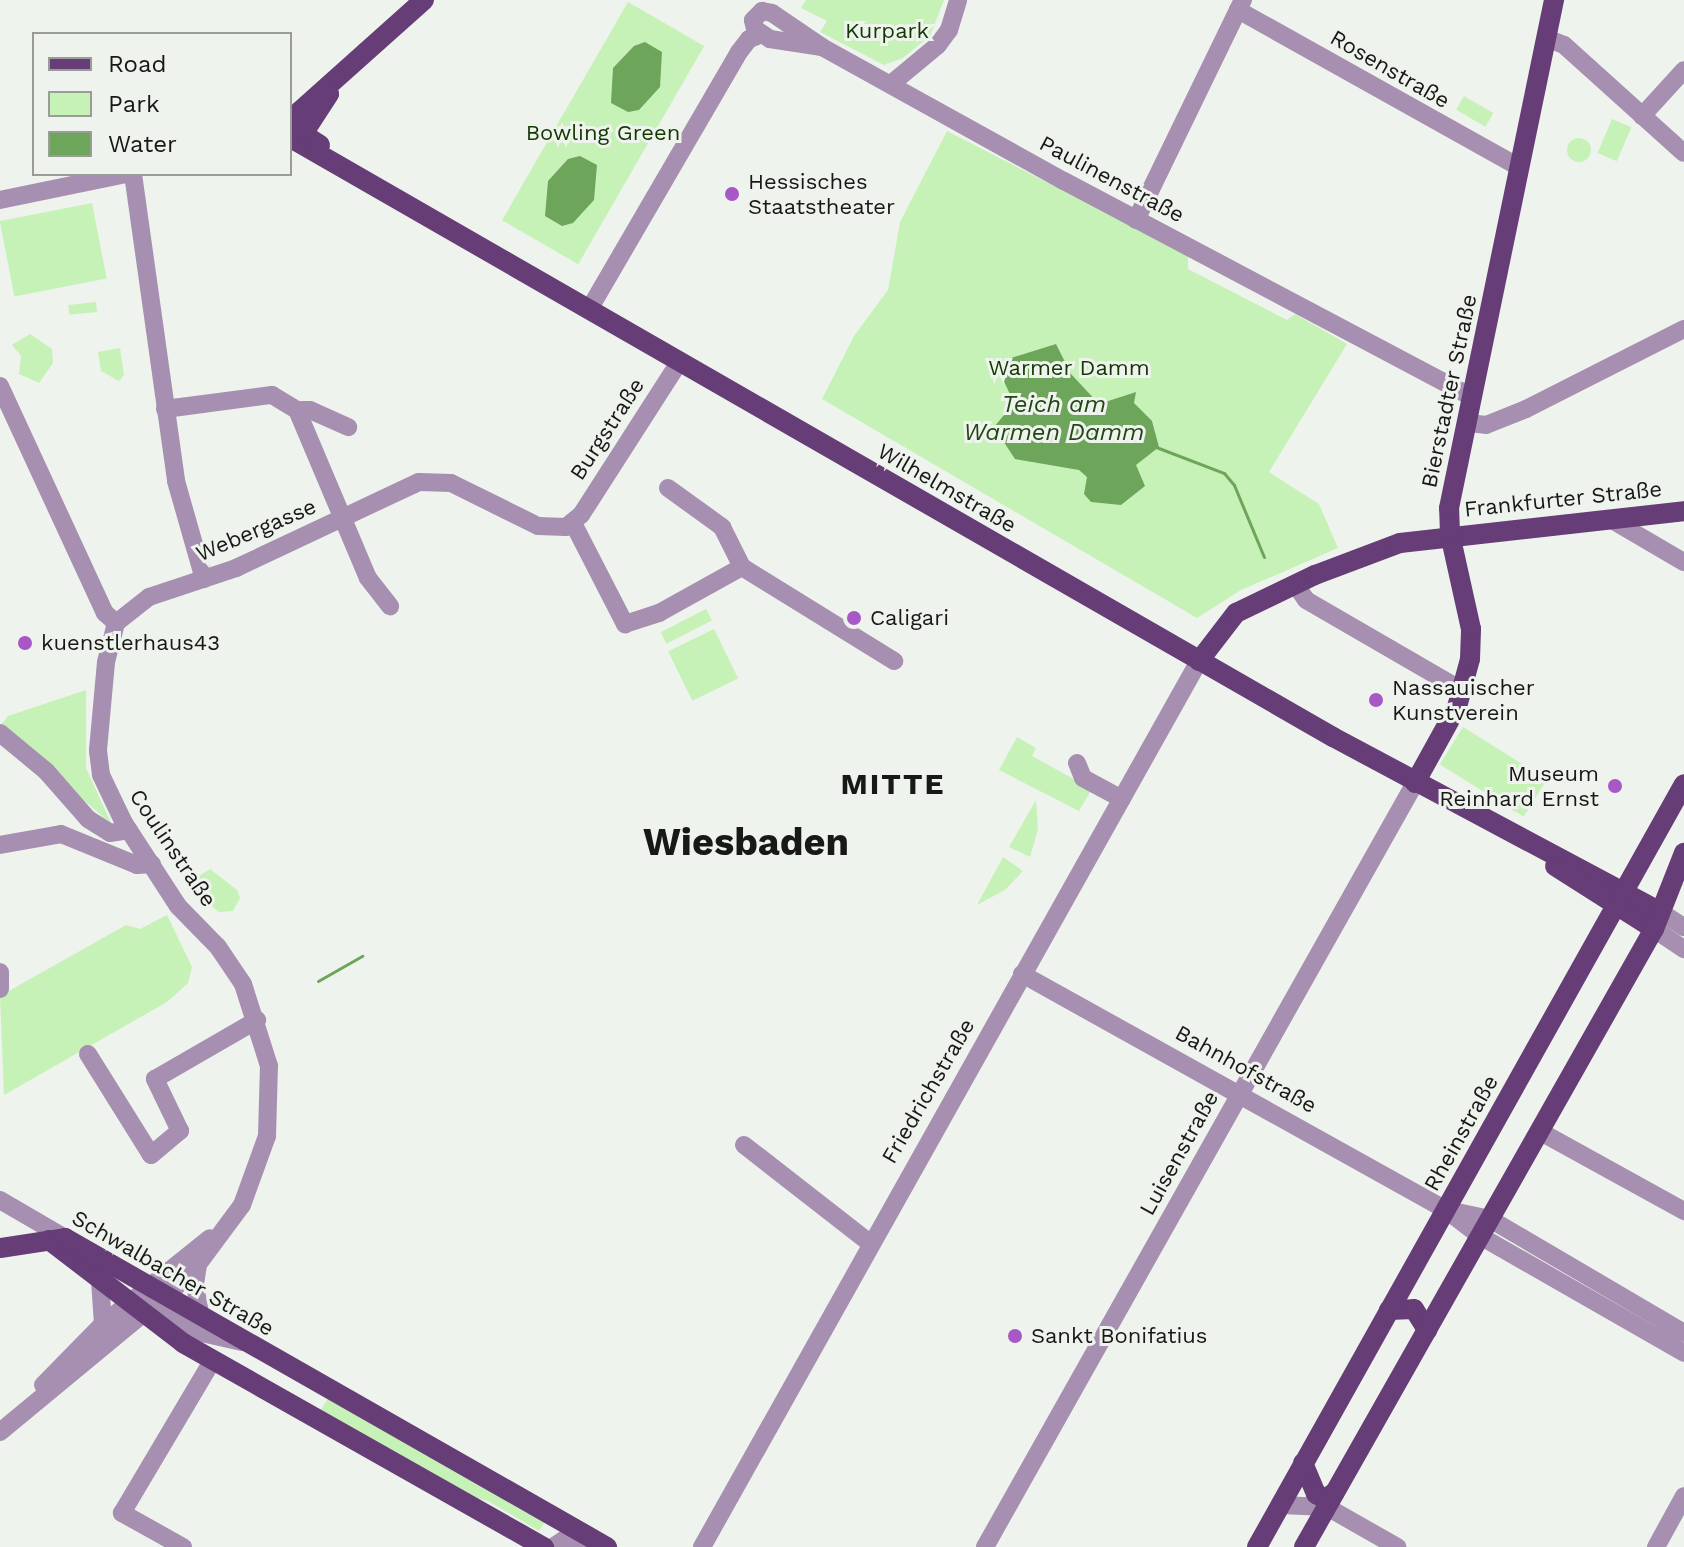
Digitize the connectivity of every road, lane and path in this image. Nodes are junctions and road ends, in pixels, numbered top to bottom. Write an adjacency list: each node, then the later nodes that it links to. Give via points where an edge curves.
1 (424, 0): 9 (main road, via 339,79)
2 (958, 0): 7 (street, via 938,45)
3 (1554, 0): 5 (main road, Bierstadter Straße)
4 (1240, 5): 11 (street, Rosenstraße); 15 (street)
5 (1546, 38): 8 (street, via 1564,45); 11 (main road, Bierstadter Straße)
6 (1684, 70): 8 (street)
7 (891, 84): 15 (street, Paulinenstraße); 16 (street, Paulinenstraße, via 768,11 753,20 762,34 749,39 739,52)
8 (1642, 116): 10 (street)
9 (295, 130): 16 (main road, Wilhelmstraße, via 365,179)
10 (1684, 153)
11 (1519, 167): 20 (main road, Bierstadter Straße)
12 (116, 176): 14 (street)
13 (133, 176): 21 (street)
14 (0, 200)
15 (1136, 220): 20 (street, Paulinenstraße)
16 (590, 308): 18 (main road, Wilhelmstraße)
17 (1684, 329): 23 (street, via 1526,409 1486,425)
18 (680, 361): 29 (street, Burgstraße); 38 (main road, Wilhelmstraße)
19 (0, 386): 36 (street, via 105,613)
20 (1472, 397): 23 (main road, Bierstadter Straße)
21 (165, 409): 22 (street, via 265,395); 33 (street, via 180,500)
22 (297, 410): 24 (street, via 310,410); 27 (street)
23 (1468, 423): 30 (main road, Bierstadter Straße, via 1449,508)
24 (348, 427)
25 (668, 488): 32 (street, via 722,527)
26 (1684, 511): 28 (main road, Frankfurter Straße)
27 (341, 519): 29 (street, Webergasse, via 419,482 451,483 546,529); 33 (street, Webergasse); 35 (street, via 368,578)
28 (1612, 520): 30 (main road, Frankfurter Straße); 31 (street)
29 (573, 523): 32 (street, via 625,624 659,613)
30 (1450, 534): 34 (main road, Frankfurter Straße, via 1400,543); 39 (main road, Bierstadter Straße, via 1471,629)
31 (1684, 562)
32 (742, 567): 37 (street)
33 (204, 579): 36 (street, Webergasse, via 149,597)
34 (1295, 584): 38 (main road, Frankfurter Straße, via 1236,613); 39 (street, via 1306,600)
35 (390, 606)
36 (116, 623): 45 (street, Coulinstraße, via 106,662 99,765)
37 (894, 661)
38 (1199, 661): 42 (main road, Wilhelmstraße); 44 (street, Friedrichstraße)
39 (1463, 691): 42 (main road, Bierstadter Straße)
40 (0, 733): 45 (street, via 46,771 88,819 110,833)
41 (1077, 763): 44 (street, via 1083,778)
42 (1415, 783): 49 (main road, Wilhelmstraße); 56 (street, Luisenstraße)
43 (1684, 784): 49 (main road, Rheinstraße)
44 (1122, 799): 53 (street, Friedrichstraße)
45 (129, 830): 48 (street, Coulinstraße)
46 (0, 845): 48 (street, via 49,833 75,838 137,865)
47 (1684, 853): 50 (main road)
48 (152, 864): 54 (street, Coulinstraße, via 184,914 226,957)
49 (1620, 898): 50 (main road, Wilhelmstraße); 60 (main road, Rheinstraße)
50 (1656, 920): 51 (street); 52 (street); 57 (main road)
51 (1684, 927)
52 (1684, 949)
53 (1022, 974): 56 (street, Bahnhofstraße); 65 (street, Friedrichstraße)
54 (257, 1020): 55 (street, via 155,1079 180,1131 151,1155); 62 (street, Coulinstraße, via 269,1066 269,1123 256,1176)
55 (88, 1054)
56 (1239, 1093): 60 (street, Bahnhofstraße); 90 (street, Luisenstraße)
57 (1539, 1131): 61 (street); 63 (main road)
58 (744, 1145): 65 (street)
59 (0, 1200): 64 (street, Schwalbacher Straße)
60 (1445, 1209): 63 (street, Bahnhofstraße); 70 (main road, Rheinstraße)
61 (1684, 1211)
62 (233, 1218): 67 (street, Coulinstraße); 69 (street, Coulinstraße)
63 (1485, 1227): 73 (main road); 74 (street, Bahnhofstraße); 76 (street, Bahnhofstraße)
64 (57, 1242): 66 (main road); 68 (main road, Schwalbacher Straße); 69 (main road, Schwalbacher Straße)
65 (870, 1243): 89 (street, Friedrichstraße)
66 (0, 1248)
67 (198, 1265): 69 (street, Coulinstraße); 71 (street, via 195,1285)
68 (100, 1281): 69 (main road, Schwalbacher Straße); 72 (street)
69 (148, 1302): 71 (main road, Schwalbacher Straße); 72 (street); 75 (street, via 193,1331); 77 (main road, Schwalbacher Straße); 80 (street)
70 (1389, 1310): 73 (main road, via 1414,1309); 81 (main road, Rheinstraße)
71 (201, 1319): 75 (main road, Schwalbacher Straße)
72 (103, 1324): 80 (street)
73 (1427, 1330): 83 (main road)
74 (1684, 1333)
75 (242, 1342): 78 (main road, Schwalbacher Straße)
76 (1684, 1353)
77 (213, 1360): 79 (main road, Schwalbacher Straße); 86 (street, via 122,1513)
78 (323, 1386): 79 (main road); 85 (main road, Schwalbacher Straße)
79 (333, 1428): 87 (main road, Schwalbacher Straße)
80 (0, 1432)
81 (1303, 1463): 83 (main road, via 1316,1494); 84 (main road, Rheinstraße)
82 (1684, 1496): 94 (street)
83 (1331, 1500): 84 (street); 92 (main road); 93 (street)
84 (1280, 1505): 91 (main road, Rheinstraße)
85 (606, 1546): 88 (street, via 570,1539)
86 (183, 1547)
87 (544, 1547)
88 (553, 1547)
89 (702, 1547)
90 (985, 1547)
91 (1257, 1547)
92 (1304, 1547)
93 (1397, 1547)
94 (1656, 1547)

